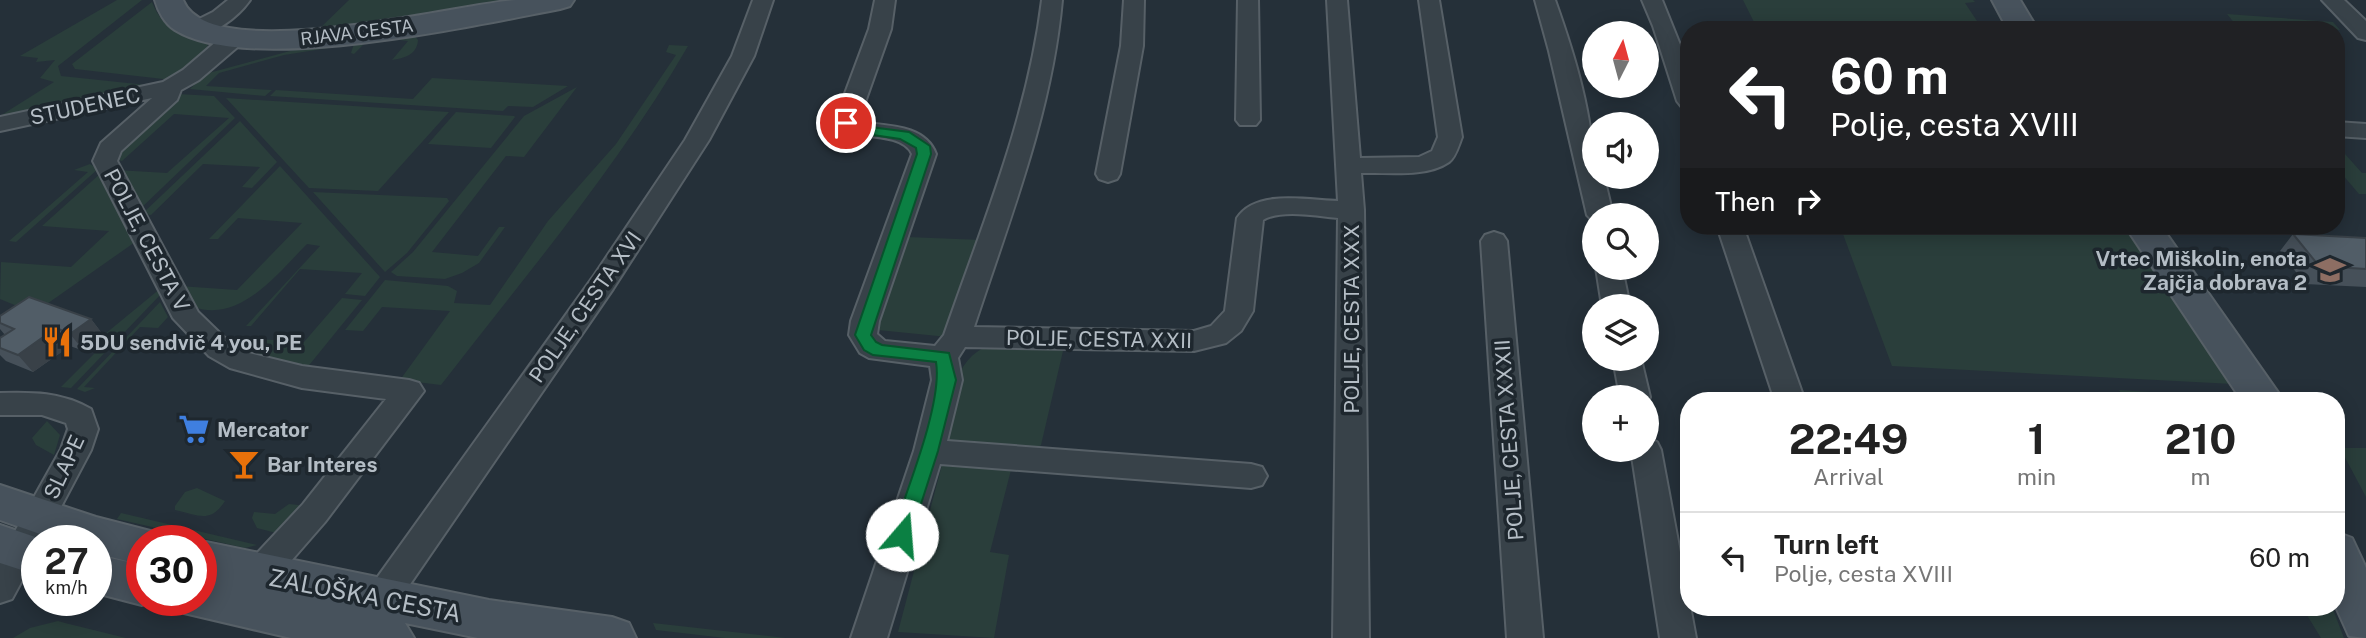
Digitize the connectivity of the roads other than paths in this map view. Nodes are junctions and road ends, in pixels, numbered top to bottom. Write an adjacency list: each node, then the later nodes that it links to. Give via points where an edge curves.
1 (169, 0): 16 (main road, RJAVA CESTA, via 178,17)
2 (240, 0): 16 (street)
3 (560, 0): 18 (main road, RJAVA CESTA, via 331,36)
4 (762, 0): 45 (street, POLJE, CESTA XVI, via 743,56 697,140)
5 (886, 0): 32 (street, POLJE, CESTA XXII, via 846,123 851,128 904,135 919,142 924,154 863,335 879,351)
6 (1052, 0): 32 (street, via 1046,49 1023,142)
7 (1135, 0): 26 (street, via 1132,46)
8 (1248, 0): 21 (street)
9 (1337, 0): 25 (street, POLJE, CESTA XXX)
10 (1429, 0): 25 (street, via 1450,138 1442,156 1422,164)
11 (1545, 0): 27 (street)
12 (1652, 0): 19 (street)
13 (2006, 0): 15 (main road)
14 (2332, 0): 17 (street)
15 (2018, 21)
16 (197, 29): 18 (main road, RJAVA CESTA)
17 (2366, 33)
18 (233, 39): 20 (street, POLJE, CESTA V)
19 (1680, 75)
20 (170, 87): 22 (street, STUDENEC); 43 (street, POLJE, CESTA V, via 169,95 110,148 105,161 187,318 219,349 240,361 302,377 409,391 314,513)
21 (1248, 120)
22 (0, 124)
23 (2345, 130): 24 (street)
24 (2366, 131)
25 (1349, 166): 28 (street, POLJE, CESTA XXX)
26 (1108, 174)
27 (1598, 203)
28 (1351, 210): 32 (street, POLJE, CESTA XXII, via 1258,210 1250,218 1239,311 1234,324 1212,338); 49 (street, POLJE, CESTA XXX)
29 (1733, 235): 33 (street)
30 (2149, 235): 34 (main road)
31 (1494, 241): 50 (street, POLJE, CESTA XXXII)
32 (950, 347): 36 (street, via 947,380)
33 (1787, 392)
34 (2258, 392)
35 (0, 404): 40 (street, SLAPE, via 46,404 73,412 83,422 76,450)
36 (929, 451): 38 (street); 48 (street)
37 (1648, 462): 51 (street)
38 (1251, 475)
39 (126, 542): 40 (main road, via 96,535)
40 (16, 543)
41 (217, 564): 43 (main road, ZALOŠKA CESTA)
42 (2345, 572): 46 (main road)
43 (259, 574): 45 (main road, ZALOŠKA CESTA)
44 (217, 601): 45 (main road, ZALOŠKA CESTA)
45 (385, 618): 47 (main road, ZALOŠKA CESTA, via 489,620)
46 (2366, 622)
47 (612, 638)
48 (869, 638)
49 (1352, 638)
50 (1525, 638)
51 (1678, 638)

